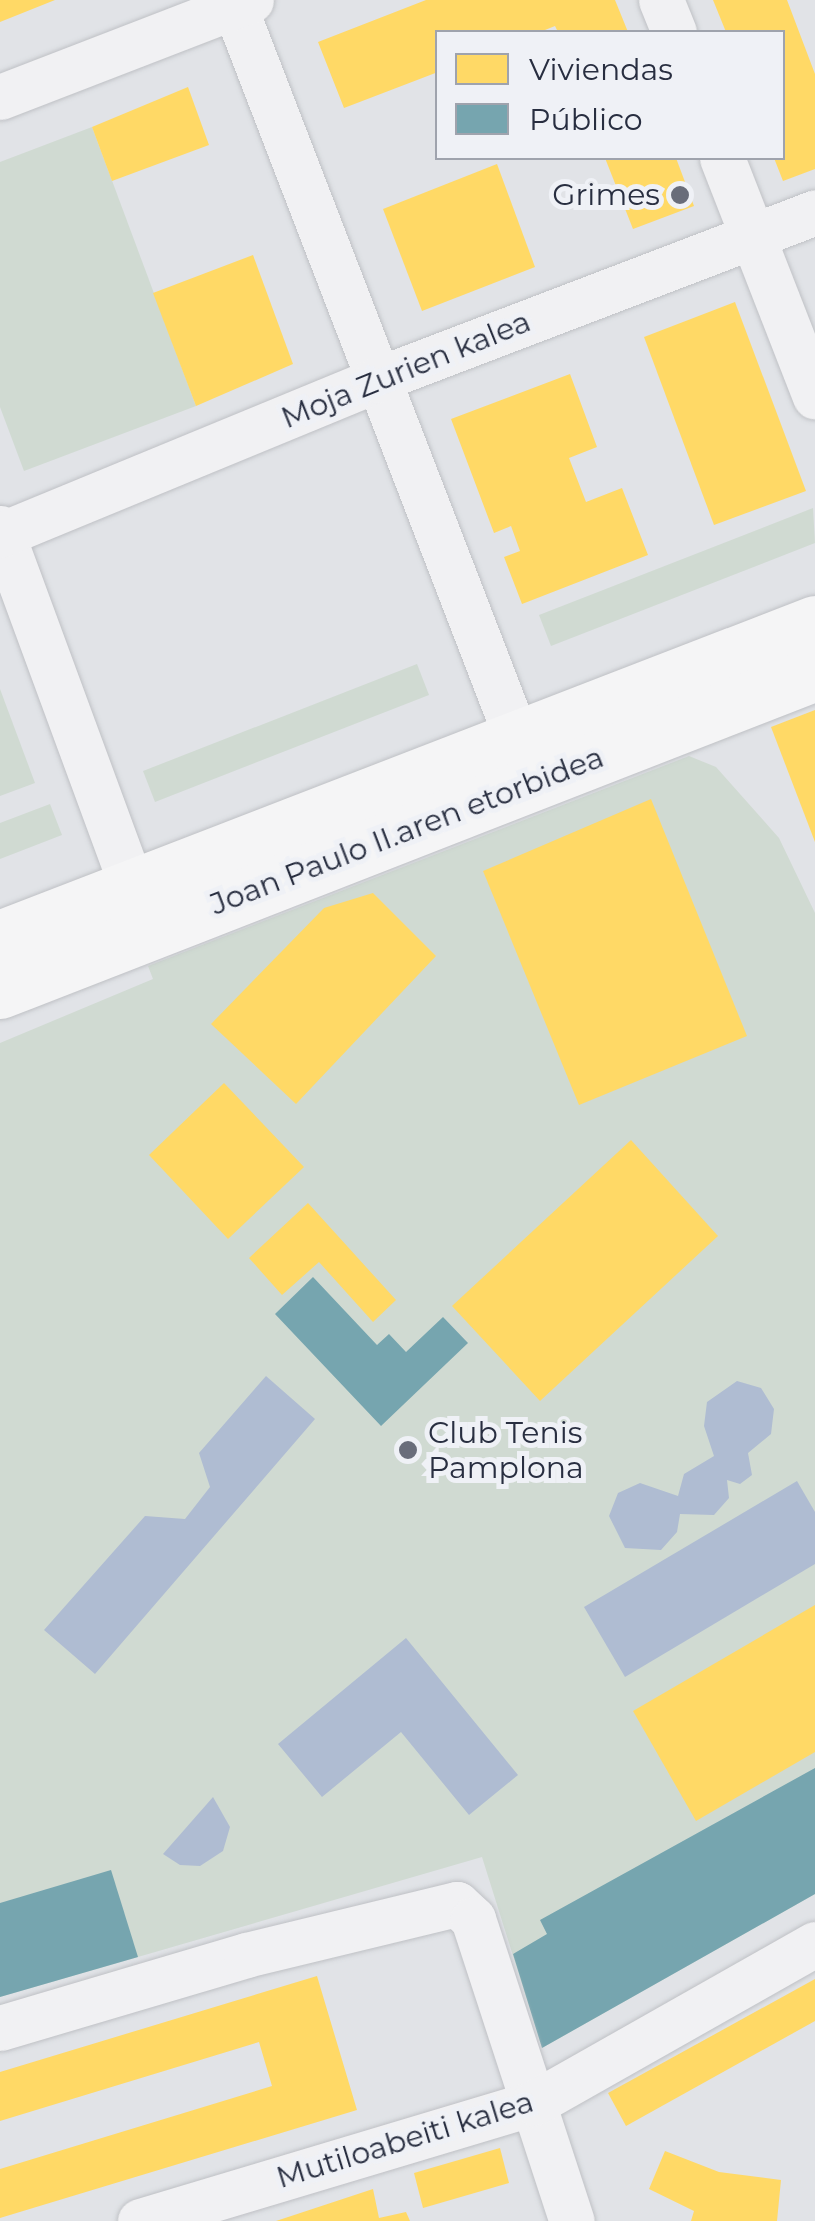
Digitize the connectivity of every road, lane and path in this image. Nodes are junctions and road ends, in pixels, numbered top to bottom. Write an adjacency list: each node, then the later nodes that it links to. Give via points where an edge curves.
1 (661, 0): 3 (street)
2 (239, 2): 4 (street); 8 (street)
3 (673, 30)
4 (0, 97)
5 (723, 160): 7 (street)
6 (815, 212): 7 (street, Moja Zurien kalea)
7 (754, 236): 8 (street, Moja Zurien kalea); 9 (street)
8 (376, 380): 10 (street, Moja Zurien kalea); 13 (street)
9 (815, 396)
10 (1, 532): 14 (street)
11 (815, 623): 13 (main road, Joan Paulo II.aren etorbidea)
12 (815, 673): 16 (main road, Joan Paulo II.aren etorbidea)
13 (516, 738): 14 (main road, Joan Paulo II.aren etorbidea)
14 (133, 889): 15 (main road, Joan Paulo II.aren etorbidea)
15 (0, 938)
16 (0, 991)
17 (815, 1944): 19 (street, Mutiloabeiti kalea)
18 (0, 2028): 19 (street, via 246,1955 457,1904 473,1919)
19 (534, 2102): 20 (street); 21 (street, Mutiloabeiti kalea)
20 (561, 2214)
21 (140, 2221)

